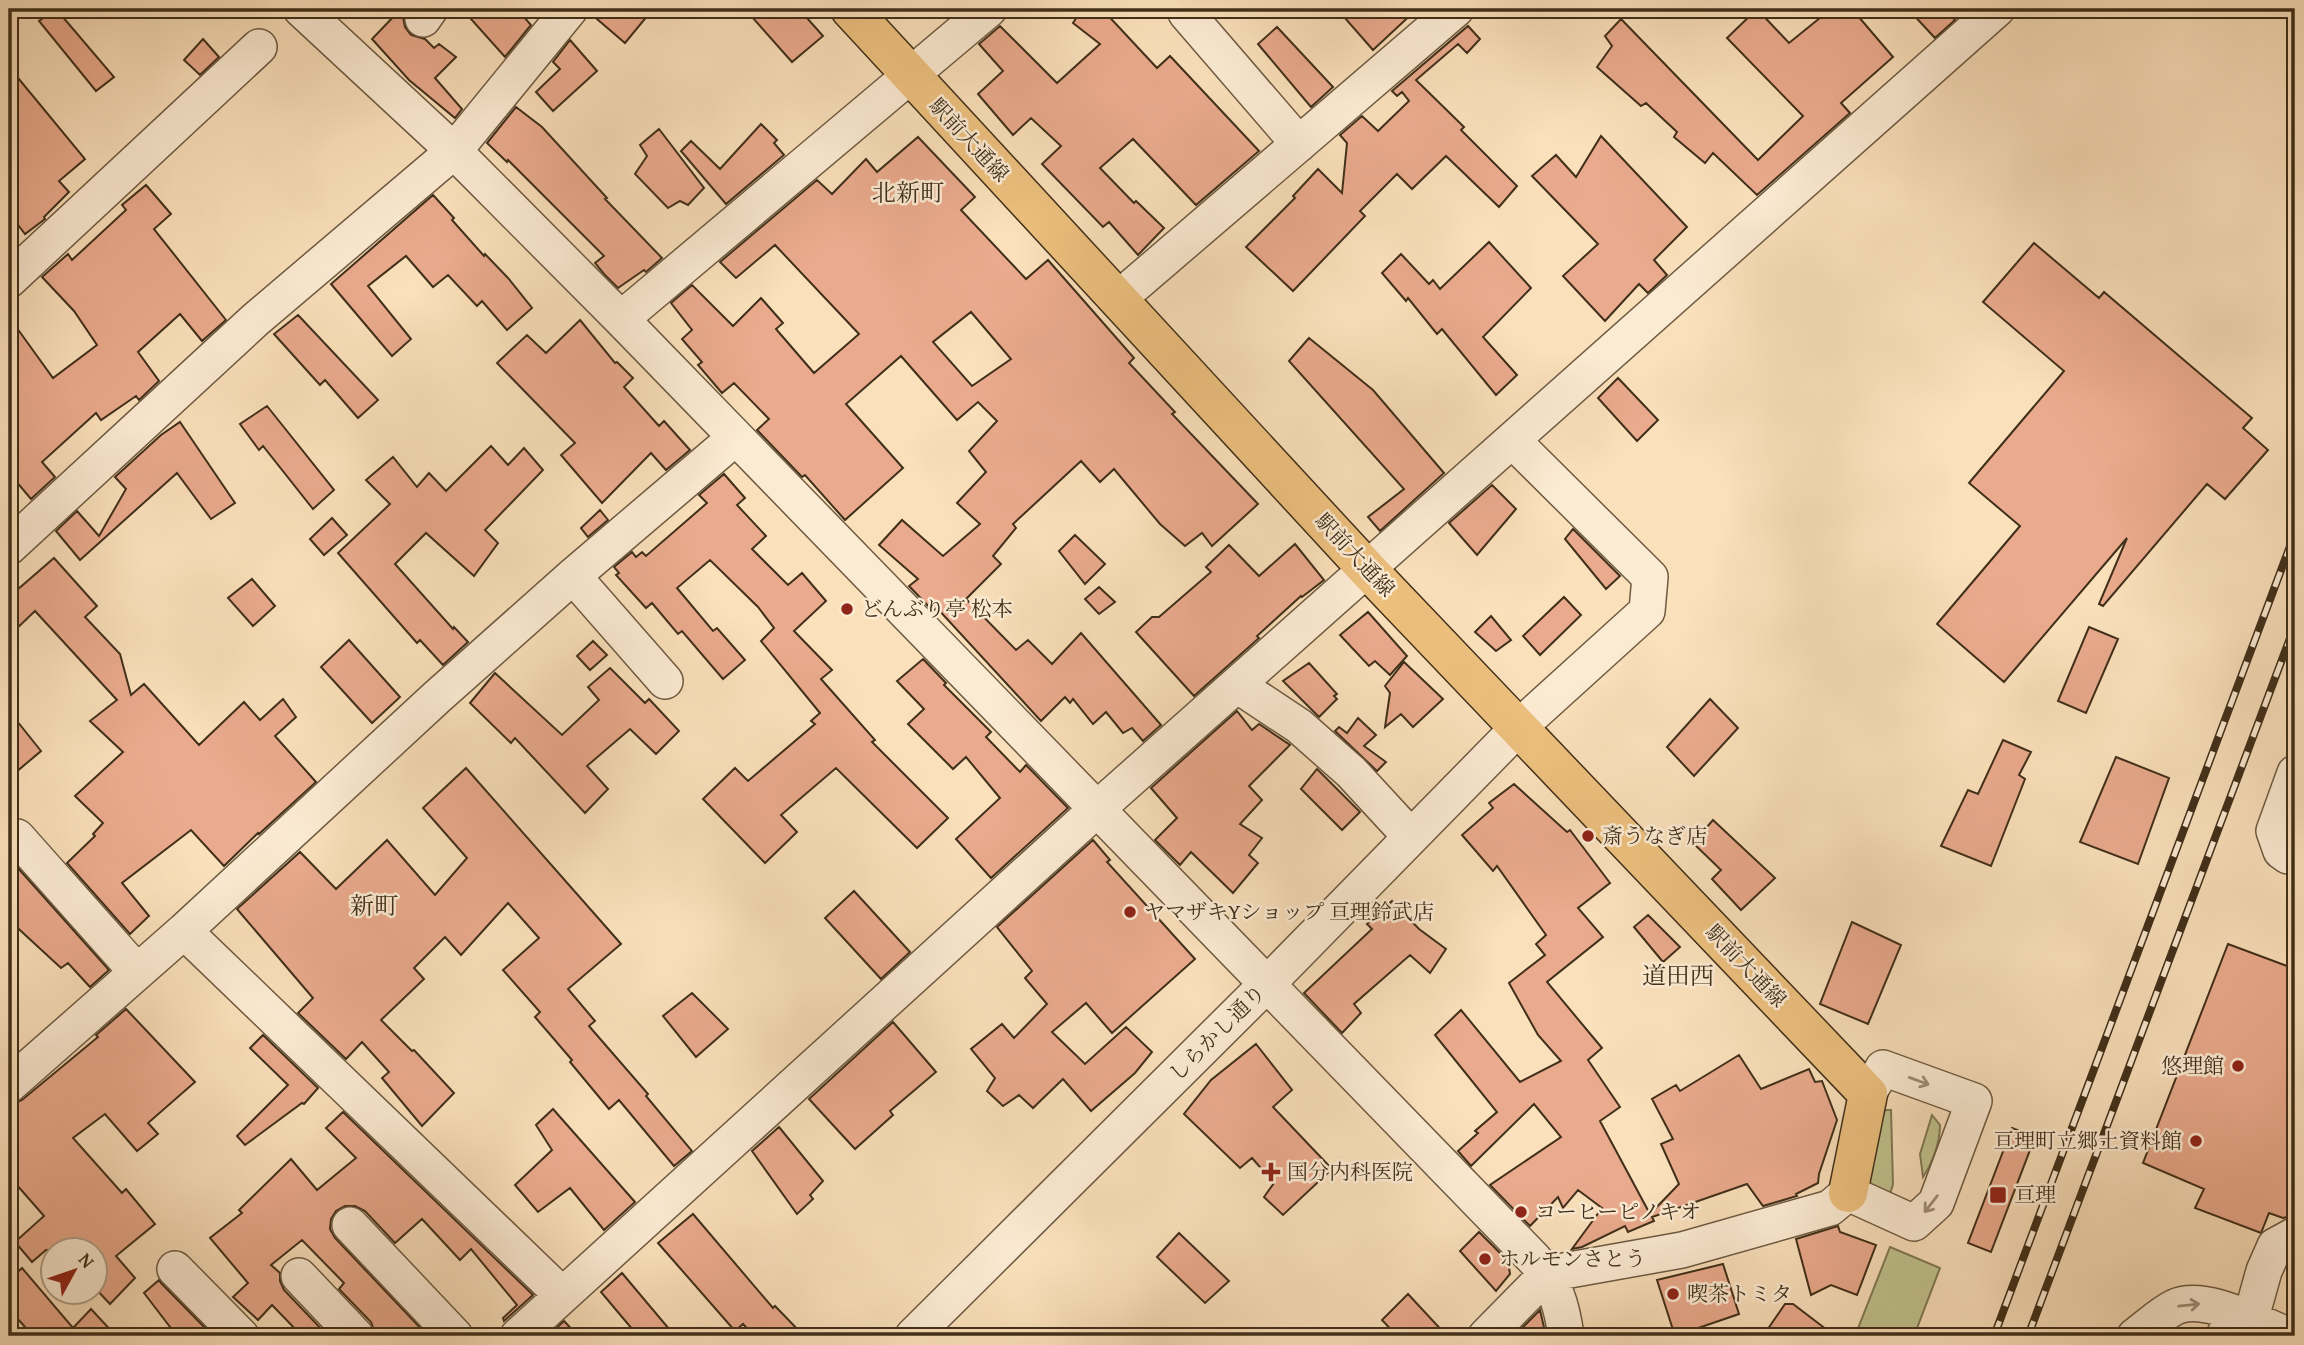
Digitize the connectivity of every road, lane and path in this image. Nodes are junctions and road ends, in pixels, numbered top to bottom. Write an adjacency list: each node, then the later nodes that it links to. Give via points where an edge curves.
1 (301, 9): 11 (street)
2 (570, 9): 11 (street)
3 (850, 9): 9 (main road, 駅前大通線)
4 (989, 9): 9 (street)
5 (1188, 9): 10 (street, via 1186,13)
6 (1456, 9): 10 (street)
7 (1980, 14): 16 (street)
8 (259, 47): 12 (street)
9 (909, 75): 13 (main road, 駅前大通線); 14 (street)
10 (1299, 144): 13 (street)
11 (454, 151): 14 (street); 17 (street, via 255,320)
12 (9, 280)
13 (1118, 299): 18 (main road, 駅前大通線)
14 (621, 319): 15 (street)
15 (735, 438): 19 (street); 24 (street)
16 (1512, 440): 18 (street); 22 (street, しらかし通り, via 1650,578 1647,611)
17 (9, 547)
18 (1367, 569): 21 (street); 22 (main road, 駅前大通線)
19 (573, 576): 20 (street); 28 (street)
20 (665, 681)
21 (1237, 685): 24 (street); 26 (street, via 1299,726 1352,772)
22 (1519, 727): 26 (street, しらかし通り); 32 (main road, 駅前大通線)
23 (2295, 773): 27 (street, via 2274,831 2281,851)
24 (1097, 809): 30 (street); 39 (street)
25 (17, 837): 29 (street)
26 (1411, 837): 30 (street, しらかし通り)
27 (2288, 856)
28 (184, 931): 29 (street); 39 (street)
29 (137, 972): 31 (street)
30 (1266, 984): 37 (street); 45 (street, しらかし通り)
31 (9, 1085)
32 (1868, 1094): 33 (main road); 33 (street, one-way to 33, via 1883,1068 1974,1101 1936,1203 1914,1223)
33 (1849, 1193): 37 (street, via 1830,1208 1682,1250)
34 (350, 1225): 43 (street)
35 (2295, 1235): 40 (street, via 2276,1246)
36 (175, 1269): 41 (street)
37 (1547, 1274): 46 (street); 47 (street, via 1562,1306)
38 (299, 1276): 42 (street)
39 (562, 1295): 44 (street)
40 (2237, 1329): 48 (street, one-way to 40, via 2177,1306 2200,1303 2238,1313); 49 (street)
41 (241, 1336)
42 (356, 1336)
43 (455, 1336)
44 (518, 1336)
45 (913, 1336)
46 (1486, 1336)
47 (1566, 1336)
48 (2135, 1336)
49 (2290, 1336)

